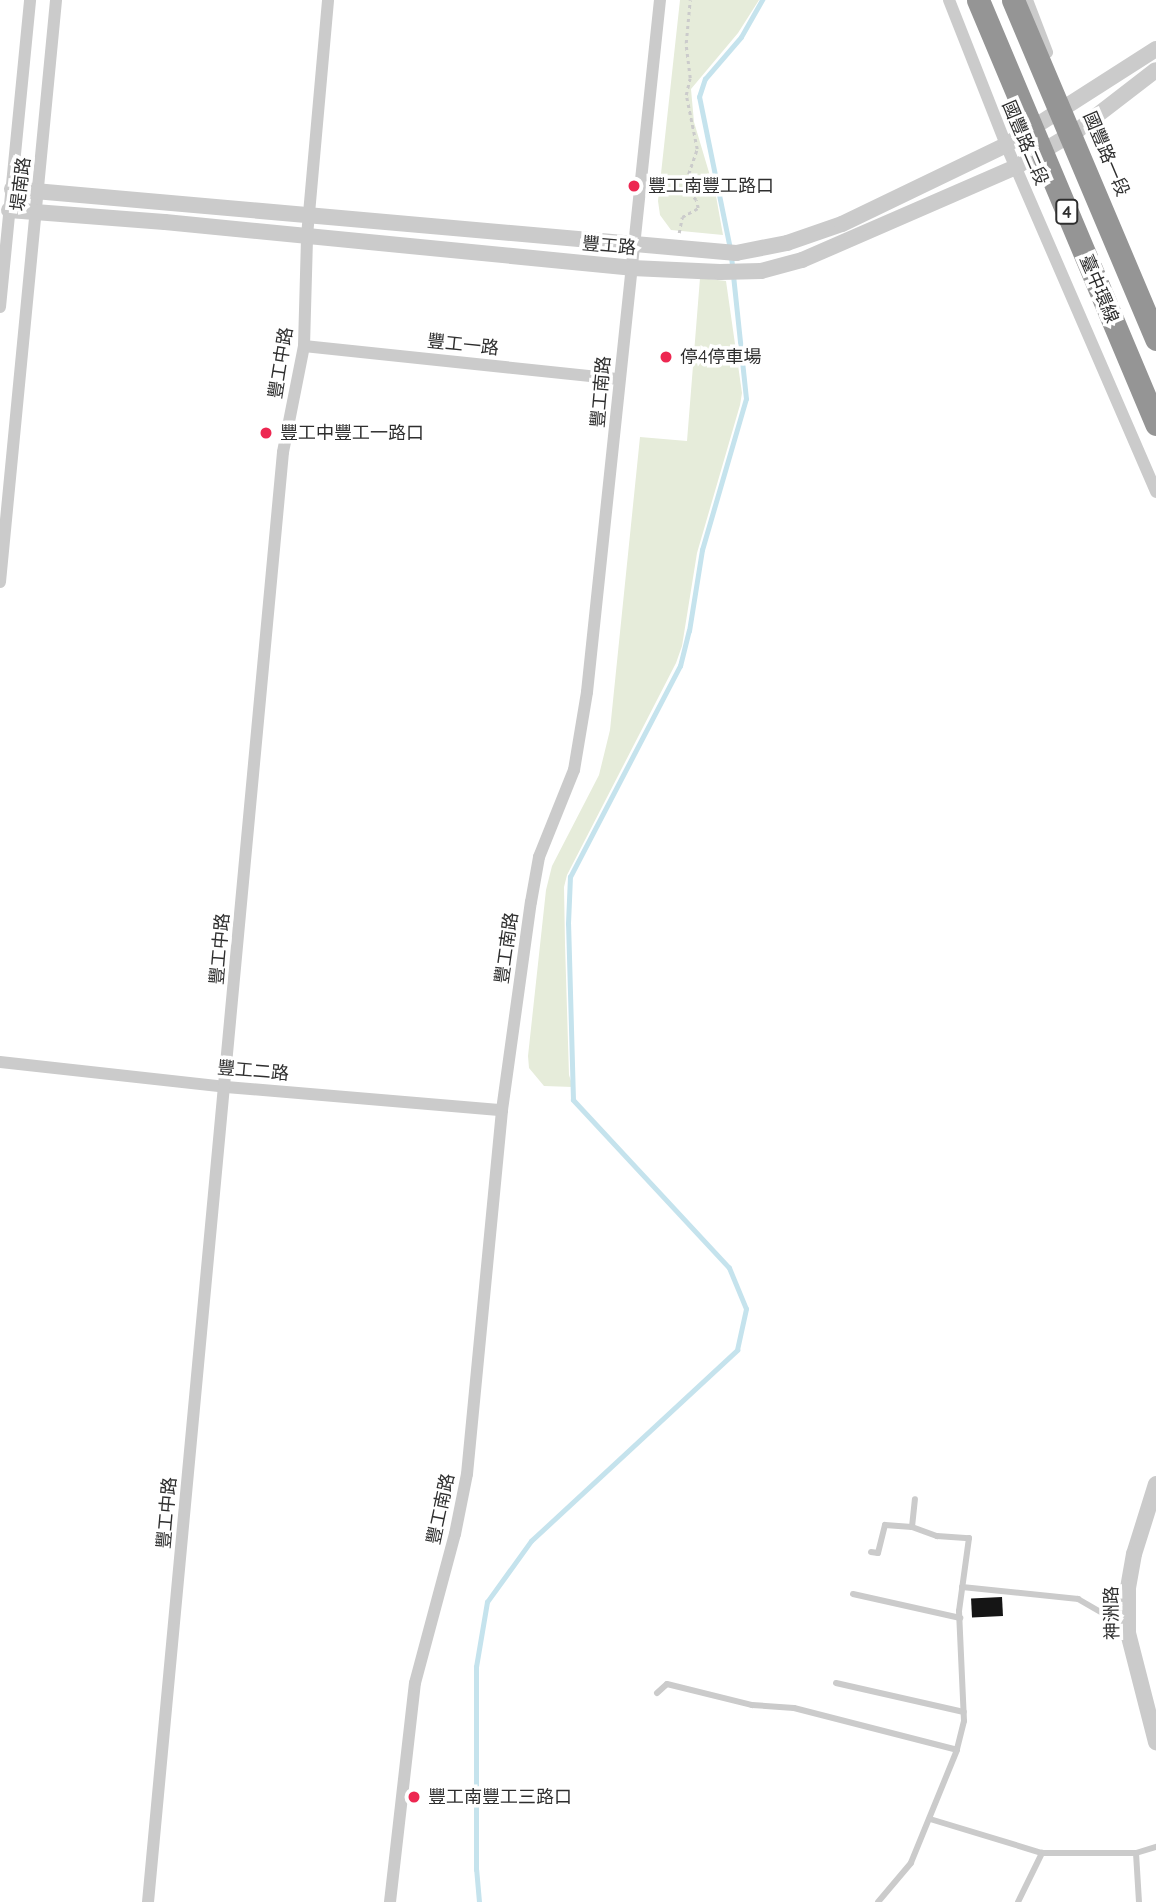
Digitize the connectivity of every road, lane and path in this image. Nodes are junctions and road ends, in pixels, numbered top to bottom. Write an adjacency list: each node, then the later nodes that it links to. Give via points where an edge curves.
1 (30, 0): 16 (street, 堤南路)
2 (56, 0): 17 (street, 堤南路)
3 (328, 0): 20 (street, 豐工中路)
4 (660, 0): 22 (street, 豐工南路)
5 (690, 0): 23 (path, via 686,95 697,149 684,187 698,208 682,217)
6 (949, 0): 14 (street, 國豐路二段)
7 (978, 0): 30 (highway, 臺中環線 / 4, bridge)
8 (1013, 0): 27 (highway, 臺中環線 / 4, bridge)
9 (1027, 0): 12 (street, 國豐路一段)
10 (1156, 49): 12 (street, 豐工路)
11 (1156, 70): 13 (street, 豐工路)
12 (1068, 108): 13 (street, 國豐路一段); 14 (street, 豐工路)
13 (1078, 130): 15 (street, 豐工路); 26 (street, 國豐路一段)
14 (1006, 145): 15 (street, 國豐路二段); 23 (street, 豐工路, via 842,224 787,243 728,253)
15 (1016, 167): 24 (street, 豐工路, via 802,261 738,273); 31 (street, 國豐路二段)
16 (12, 189): 17 (street, 豐工路); 18 (street, 堤南路)
17 (38, 192): 19 (street, 堤南路); 20 (street, 豐工路)
18 (9, 210): 19 (street, 豐工路); 25 (street, 堤南路)
19 (35, 211): 21 (street, 豐工路); 32 (street, 堤南路)
20 (309, 216): 21 (street, 豐工中路); 22 (street, 豐工路)
21 (307, 236): 24 (street, 豐工路); 28 (street, 豐工中路)
22 (633, 245): 23 (street, 豐工路); 24 (street, 豐工南路)
23 (679, 250)
24 (632, 268): 29 (street, 豐工南路)
25 (0, 307)
26 (1156, 320)
27 (1156, 339)
28 (304, 346): 29 (street, 豐工一路); 34 (street, 豐工中路, via 283,452)
29 (619, 379): 35 (street, 豐工南路, via 581,739 574,770 539,858)
30 (1156, 424)
31 (1156, 492)
32 (0, 582)
33 (0, 1062): 34 (street, 豐工二路)
34 (226, 1087): 35 (street, 豐工二路); 53 (street, 豐工中路)
35 (502, 1110): 54 (street, 豐工南路, via 467,1474 415,1683)
36 (1156, 1484): 42 (street, 神洲路, via 1134,1554)
37 (915, 1499): 38 (lane)
38 (912, 1527): 39 (lane, via 886,1525 878,1553); 40 (lane, via 937,1536 969,1538)
39 (871, 1552)
40 (962, 1587): 42 (lane, via 1078,1599 1107,1616); 43 (lane)
41 (853, 1594): 43 (lane)
42 (1128, 1609): 47 (street, 神洲路, via 1128,1633)
43 (960, 1618): 46 (lane)
44 (836, 1683): 46 (lane)
45 (657, 1693): 48 (lane, via 667,1684 752,1705 793,1708)
46 (964, 1712): 48 (lane)
47 (1155, 1734)
48 (957, 1750): 49 (lane)
49 (930, 1819): 51 (lane); 55 (lane, via 911,1863)
50 (1156, 1847): 52 (lane)
51 (1042, 1853): 52 (lane); 56 (lane)
52 (1136, 1853): 57 (lane)
53 (148, 1902)
54 (390, 1902)
55 (878, 1902)
56 (1018, 1902)
57 (1139, 1902)

